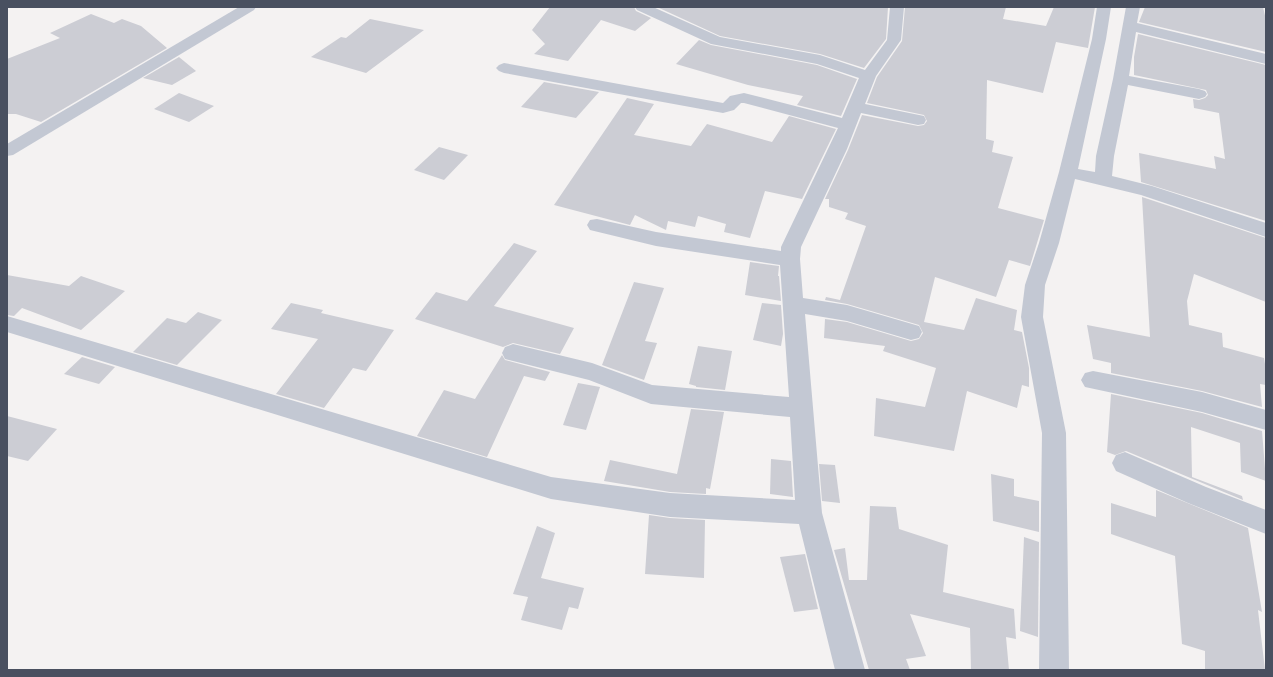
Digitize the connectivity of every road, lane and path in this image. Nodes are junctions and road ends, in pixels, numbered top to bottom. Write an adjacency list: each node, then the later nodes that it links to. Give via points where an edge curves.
1 (250, 7): 14 (street)
2 (642, 7): 9 (street, via 716,41 820,60)
3 (897, 7): 9 (street, via 894,40)
4 (1104, 7): 15 (street)
5 (1133, 7): 6 (street)
6 (1131, 26): 7 (street); 10 (street)
7 (1266, 59)
8 (504, 68): 12 (street, via 723,108 728,107 736,99 744,98)
9 (868, 76): 12 (street)
10 (1121, 79): 11 (street); 16 (street, via 1105,156)
11 (1199, 94)
12 (852, 116): 13 (street); 19 (street, via 791,247)
13 (918, 120)
14 (7, 150)
15 (1068, 172): 16 (street); 31 (street, via 1035,285 1032,317 1054,433)
16 (1103, 179): 18 (street, via 1194,204)
17 (597, 225): 19 (street, via 656,240)
18 (1266, 230)
19 (790, 259): 20 (street)
20 (793, 304): 22 (street, via 847,313); 25 (street)
21 (8, 324): 28 (street, via 551,488 670,505)
22 (911, 332)
23 (513, 353): 25 (street, via 592,372 651,394)
24 (1093, 380): 26 (street, via 1163,393)
25 (800, 408): 28 (street)
26 (1266, 420)
27 (1125, 462): 29 (street, via 1197,495)
28 (809, 513): 30 (street)
29 (1266, 522)
30 (850, 670)
31 (1054, 670)

